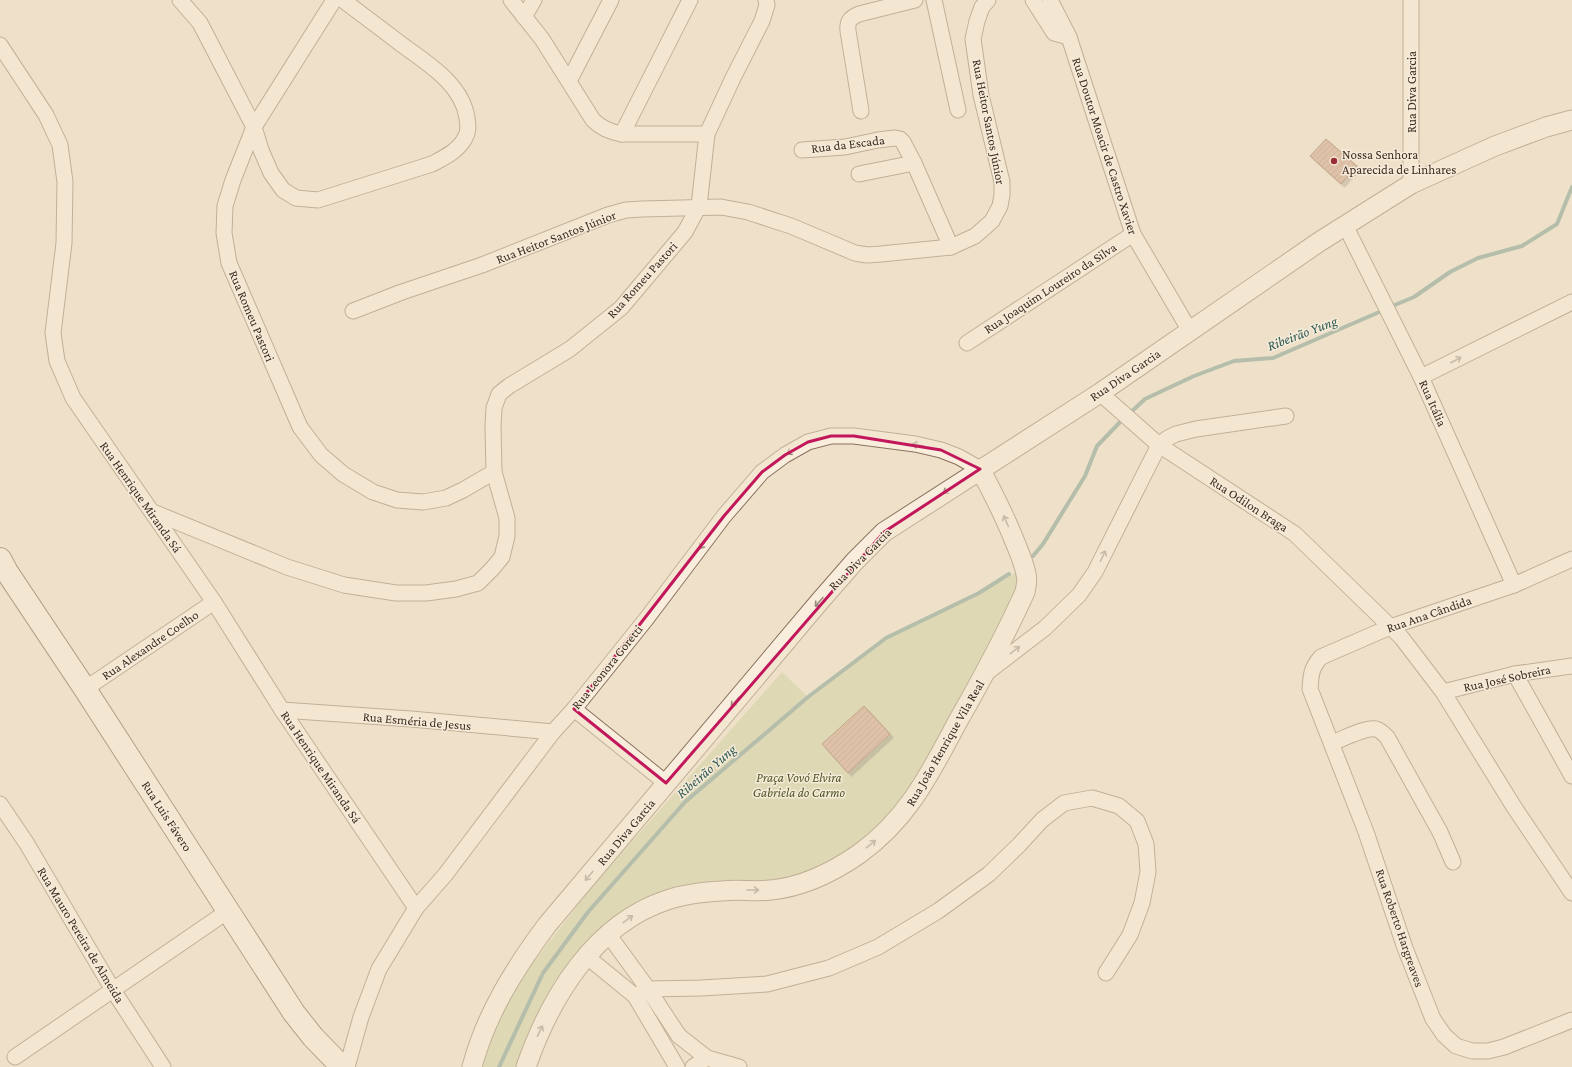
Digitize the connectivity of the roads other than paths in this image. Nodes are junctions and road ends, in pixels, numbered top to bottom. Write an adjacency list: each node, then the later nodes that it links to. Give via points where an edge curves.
1 (180, 0): 22 (street, via 200,23)
2 (334, 0): 22 (street, Rua Romeu Pastori)
3 (343, 0): 22 (street, via 437,70 452,86 464,106 469,128 459,147 432,164 345,192 318,200 296,198 283,190 271,173)
4 (511, 0): 15 (street)
5 (534, 0): 15 (street)
6 (611, 0): 18 (street)
7 (690, 0): 23 (street)
8 (766, 0): 24 (street, via 762,21)
9 (915, 0): 20 (street, via 859,14 848,21)
10 (934, 0): 19 (street)
11 (988, 0): 32 (street, Rua Heitor Santos Júnior, via 982,7 973,39 981,95 1002,182 1002,195 1000,206 992,221 975,236)
12 (1033, 0): 16 (street, via 1052,30 1058,35)
13 (1050, 0): 16 (street, Rua Doutor Moacir de Castro Xavier)
14 (1411, 0): 28 (street, Rua Diva Garcia)
15 (524, 17): 18 (street, via 542,39)
16 (1069, 37): 31 (street, Rua Doutor Moacir de Castro Xavier)
17 (0, 45): 43 (street, Rua Henrique Miranda Sá, via 46,115 60,145 65,182 64,243 54,333 57,361 73,398)
18 (569, 81): 23 (street, via 593,120 604,129)
19 (958, 110)
20 (860, 111)
21 (1572, 120): 28 (street, Rua Diva Garcia, via 1495,146)
22 (254, 127): 42 (street, Rua Romeu Pastori, via 225,206 224,233 229,263 300,427 321,455 343,474 373,492 397,500 423,502 446,498)
23 (622, 134): 24 (street)
24 (707, 134): 29 (street)
25 (802, 150): 26 (street, Rua da Escada, via 845,147 894,138 903,142)
26 (914, 163): 27 (street); 32 (street)
27 (859, 174)
28 (1411, 184): 30 (street, Rua Diva Garcia)
29 (699, 206): 32 (street, Rua Heitor Santos Júnior, via 748,212 867,255); 34 (street, Rua Heitor Santos Júnior, via 634,210 608,215 482,265); 42 (street, Rua Romeu Pastori, via 685,232 621,308 570,349 499,394 494,408)
30 (1344, 225): 35 (street, Rua Diva Garcia); 37 (street, Rua Itália)
31 (1133, 234): 35 (street, Rua Doutor Moacir de Castro Xavier); 36 (street, Rua Joaquim Loureiro da Silva)
32 (951, 247)
33 (1572, 302): 37 (street, one-way to 33)
34 (353, 311)
35 (1190, 330): 38 (street, Rua Diva Garcia)
36 (967, 342)
37 (1421, 377): 46 (street, Rua Itália)
38 (1100, 393): 40 (street, Rua Odilon Braga); 41 (street, Rua Diva Garcia)
39 (1286, 416): 40 (street, via 1189,431 1172,436)
40 (1159, 445): 48 (street, Rua Odilon Braga, via 1295,534); 50 (street, one-way to 40, via 1045,628 1078,595 1095,572)
41 (980, 469): 50 (street, Rua João Henrique Vila Real, one-way to 41, via 1025,592 1027,575 997,499); 55 (street, Rua Leonora Goretti, one-way to 55, via 941,450 854,436 832,436 808,442 785,455 762,472 724,516); 60 (street, Rua Diva Garcia, one-way to 60, via 884,532 820,600)
42 (494, 472): 43 (street, Rua Romeu Pastori, via 507,518 507,536 502,557 478,583 426,593 396,593 344,585 287,568)
43 (153, 512): 47 (street, Rua Henrique Miranda Sá)
44 (1572, 559): 46 (street, Rua Ana Cândida)
45 (2, 567): 52 (main road, Rua Luis Fávero)
46 (1514, 585): 48 (street, Rua Ana Cândida)
47 (214, 602): 52 (street, Rua Alexandre Coelho); 56 (street, Rua Henrique Miranda Sá)
48 (1390, 627): 53 (street, Rua Ana Cândida, via 1321,657 1313,666); 54 (street, via 1401,636)
49 (1572, 666): 51 (street, Rua José Sobreira)
50 (985, 674): 66 (street, Rua João Henrique Vila Real, one-way to 50, via 637,913 668,899 725,890 770,890 788,887 826,873 860,853 906,810 922,787)
51 (1516, 674): 54 (street, Rua José Sobreira); 59 (street)
52 (85, 689): 65 (main road, Rua Luis Fávero)
53 (1310, 689): 58 (street, Rua Roberto Hargreaves)
54 (1443, 692): 63 (street, via 1514,807)
55 (574, 709): 57 (street, Rua Leonora Goretti); 60 (street)
56 (282, 710): 57 (street, Rua Esméria de Jesus); 64 (street, Rua Henrique Miranda Sá)
57 (553, 732): 64 (street, Rua Leonora Goretti)
58 (1332, 743): 62 (street, via 1371,729 1387,737 1440,832); 71 (street, Rua Roberto Hargreaves, via 1366,832 1408,956 1433,1019 1444,1035 1456,1046 1472,1051 1488,1051)
59 (1572, 776)
60 (666, 783): 77 (street, Rua Diva Garcia, one-way to 77, via 530,947 511,976 483,1031)
61 (0, 804): 69 (street, Rua Mauro Pereira de Almeida)
62 (1453, 862)
63 (1572, 893)
64 (416, 908): 76 (street, Rua Leonora Goretti, via 379,969 361,1017)
65 (228, 911): 69 (street); 75 (main road, Rua Luis Fávero, via 294,1013)
66 (608, 934): 67 (street, Rua João Henrique Vila Real); 70 (street)
67 (586, 956): 70 (street); 78 (street, Rua João Henrique Vila Real, one-way to 67, via 534,1044 554,1004)
68 (1106, 973): 70 (street, via 1130,935 1142,903 1148,872 1146,844 1137,822 1119,806 1092,798 1064,803 1042,820 989,874 938,911 871,950 829,968 767,984)
69 (113, 990): 72 (street); 74 (street, Rua Mauro Pereira de Almeida)
70 (641, 993): 73 (street, via 679,1036); 79 (street)
71 (1572, 1020)
72 (15, 1057)
73 (707, 1058): 80 (street); 81 (street)
74 (163, 1067)
75 (342, 1067)
76 (347, 1067)
77 (472, 1067)
78 (526, 1067)
79 (677, 1067)
80 (693, 1067)
81 (739, 1067)

